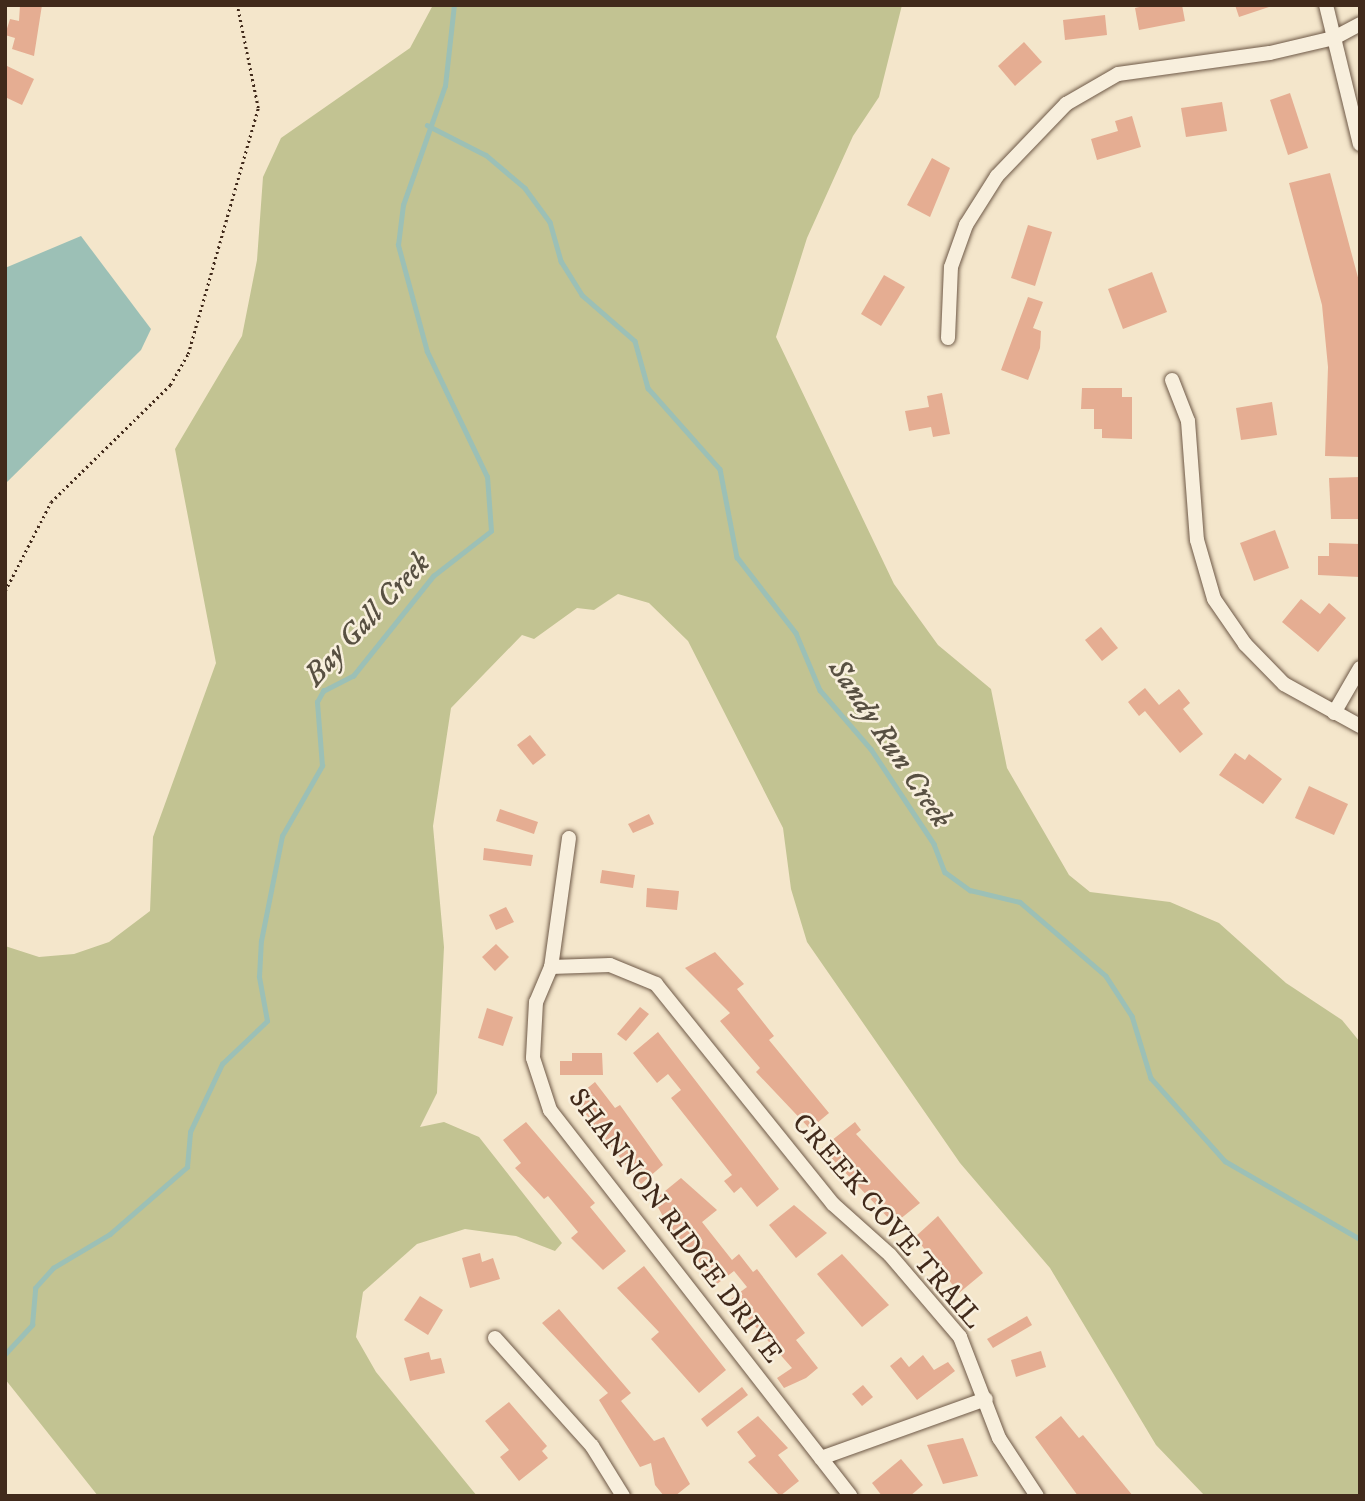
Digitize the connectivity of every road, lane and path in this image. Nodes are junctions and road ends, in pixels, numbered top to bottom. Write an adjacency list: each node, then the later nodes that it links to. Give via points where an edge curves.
1 (237, 5): 8 (path, via 258,108 188,354 170,385 51,502)
2 (1326, 5): 4 (street)
3 (1360, 24): 4 (street)
4 (1334, 38): 5 (street); 6 (street, via 1118,74 1066,104 997,176 966,225 951,267)
5 (1360, 144)
6 (948, 338)
7 (1172, 380): 10 (street, via 1188,421 1197,540 1214,598 1245,644 1284,684)
8 (5, 591)
9 (1360, 668): 10 (street)
10 (1334, 713): 11 (street)
11 (1360, 726)
12 (569, 838): 13 (street, SHANNON RIDGE DRIVE)
13 (551, 967): 15 (street, CREEK COVE TRAIL, via 610,965 656,984 833,1204 890,1255 960,1337); 16 (street, SHANNON RIDGE DRIVE, via 536,1002 533,1058 550,1110)
14 (495, 1338): 17 (street, via 592,1446)
15 (986, 1399): 16 (street); 19 (street, CREEK COVE TRAIL, via 999,1438)
16 (821, 1458): 18 (street, SHANNON RIDGE DRIVE)
17 (623, 1496)
18 (850, 1496)
19 (1037, 1496)

